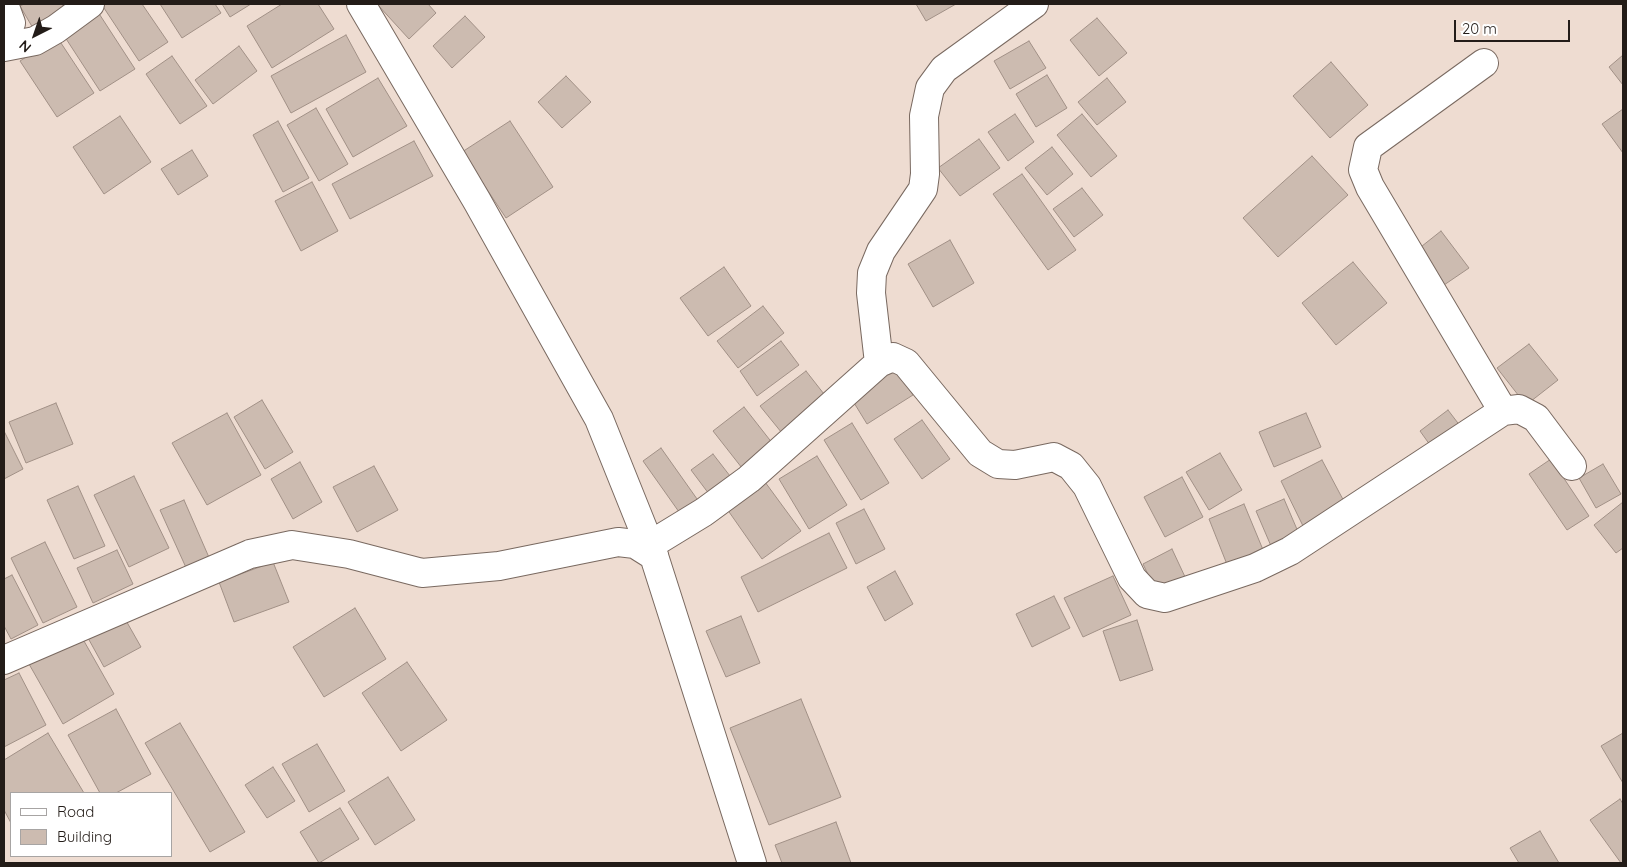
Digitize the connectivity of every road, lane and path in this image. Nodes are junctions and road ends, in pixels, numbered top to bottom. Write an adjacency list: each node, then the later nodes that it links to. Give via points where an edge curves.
1 (4, 4): 5 (street, via 10,24)
2 (90, 4): 6 (street, via 35,41)
3 (362, 4): 11 (street, via 599,418)
4 (1034, 4): 8 (street, via 944,69 930,88 924,116 923,188 881,251 872,273)
5 (4, 40)
6 (4, 47)
7 (1484, 63): 9 (street, via 1368,147 1363,170)
8 (878, 364): 9 (street, via 893,357 906,363 980,453 998,464 1054,457 1071,466 1087,486 1132,578 1147,594 1164,598 1255,568 1290,551); 11 (street, via 749,479)
9 (1503, 411): 10 (street, via 1519,409 1536,418)
10 (1572, 466)
11 (652, 550): 12 (street, via 618,542 499,566 422,574 349,554 292,545 250,554); 13 (street)
12 (4, 660)
13 (752, 863)

